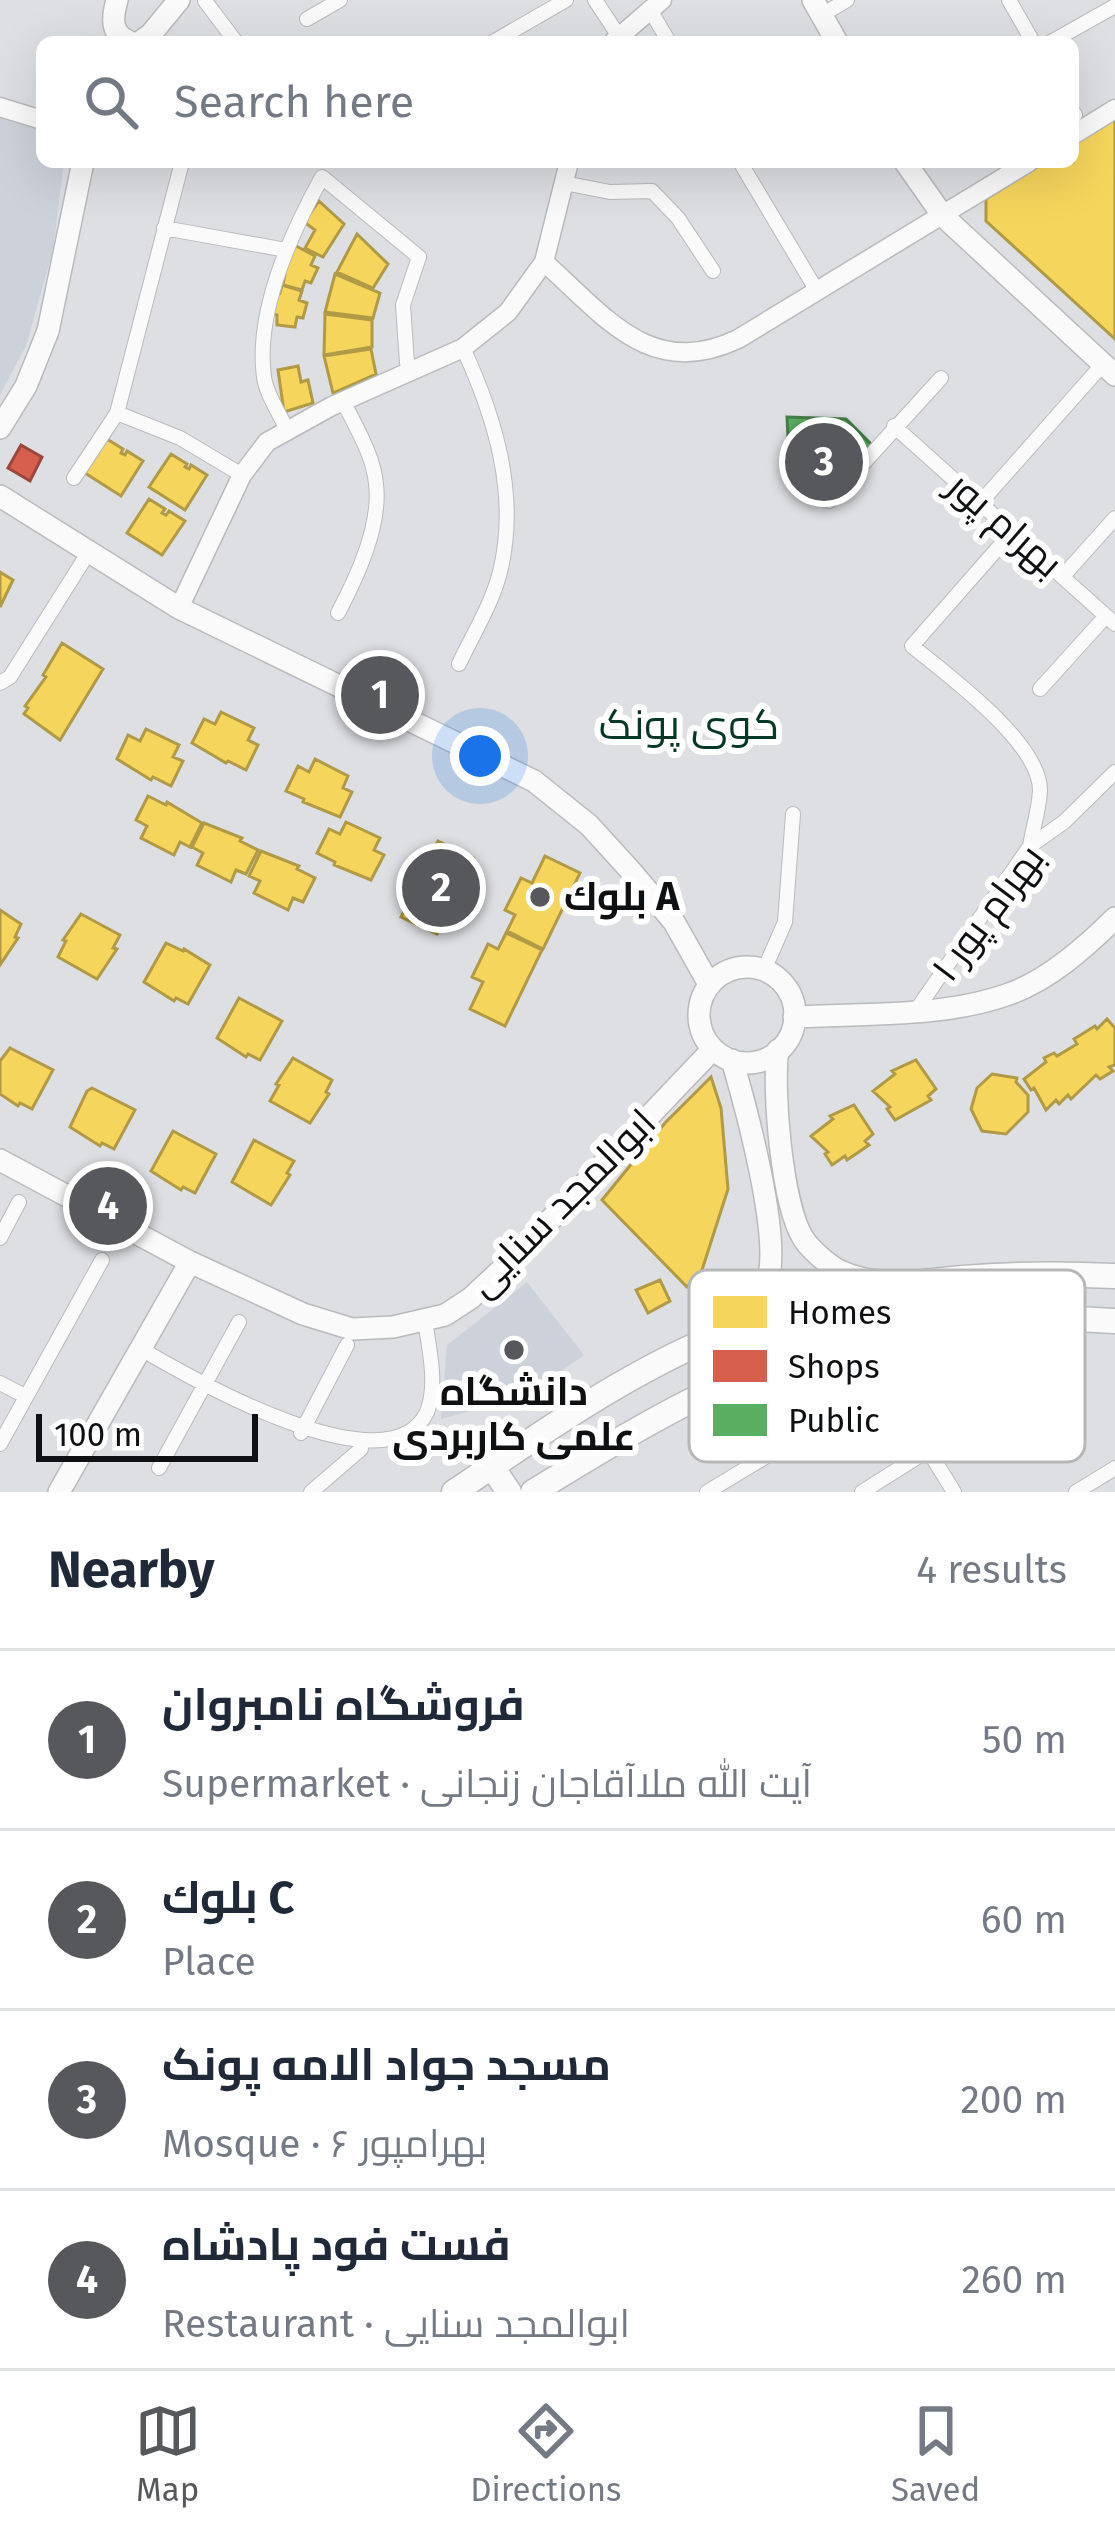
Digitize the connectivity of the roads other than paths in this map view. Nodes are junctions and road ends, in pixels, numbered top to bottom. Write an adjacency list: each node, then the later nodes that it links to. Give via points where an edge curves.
1 (179, 0): 14 (main road)
2 (340, 0): 12 (street)
3 (566, 0): 16 (street)
4 (595, 0): 17 (street)
5 (847, 0): 10 (street)
6 (1010, 0): 21 (street)
7 (205, 1): 15 (street)
8 (656, 4): 18 (street); 19 (street)
9 (1115, 6): 22 (street)
10 (818, 8): 20 (main road)
11 (114, 9): 13 (main road, via 116,33)
12 (307, 19)
13 (127, 36)
14 (146, 36)
15 (231, 36)
16 (503, 36)
17 (614, 36)
18 (619, 36)
19 (667, 36)
20 (834, 36)
21 (1030, 36)
22 (1062, 36)
23 (0, 107): 25 (street)
24 (1115, 109): 26 (street)
25 (36, 117)
26 (1079, 120)
27 (82, 168): 47 (main road, via 48,331)
28 (180, 168): 35 (street)
29 (568, 168): 33 (street)
30 (744, 168): 39 (street)
31 (909, 168): 34 (main road)
32 (1019, 168): 34 (street)
33 (564, 183): 37 (street); 38 (street, via 652,191)
34 (943, 216): 39 (street); 42 (main road)
35 (164, 228): 36 (street); 45 (street)
36 (286, 250): 41 (street, via 322,177 419,256 403,305); 48 (street, via 264,380)
37 (544, 262): 39 (street, via 626,334 669,353 716,349); 40 (street, via 508,312)
38 (713, 271)
39 (817, 291)
40 (463, 348): 44 (street); 61 (street, via 490,408 505,482 506,542)
41 (407, 363)
42 (1109, 370): 53 (street)
43 (941, 378): 46 (street)
44 (344, 403): 48 (street); 59 (street, via 376,482 364,549)
45 (116, 413): 49 (street); 50 (street)
46 (894, 426): 52 (street); 53 (street, بهرام پور)
47 (0, 428)
48 (287, 430): 49 (street)
49 (242, 475): 58 (street)
50 (74, 478)
51 (0, 496): 56 (main road)
52 (829, 501)
53 (980, 503): 55 (street, بهرام پور)
54 (1115, 518): 57 (street)
55 (1012, 532): 57 (street, بهرام پور); 66 (street, via 912,646 996,716 1025,752 1041,786)
56 (89, 550): 58 (main road); 62 (street)
57 (1063, 576): 60 (street, بهرام پور)
58 (178, 608): 69 (main road, via 534,781 630,870 674,922)
59 (338, 613)
60 (1110, 620): 63 (street)
61 (459, 664)
62 (0, 683)
63 (1040, 689)
64 (1115, 772): 66 (street, بهرام پور ۱)
65 (793, 814): 68 (street, via 785,922)
66 (1030, 846): 70 (street, بهرام پور ۱)
67 (1115, 918): 70 (main road, via 1012,994)
68 (764, 970): 69 (main road, via 744,967); 71 (main road, via 784,984)
69 (710, 984): 73 (main road, via 699,1018)
70 (917, 1010): 71 (main road)
71 (794, 1017): 72 (main road)
72 (778, 1050): 73 (main road, via 756,1061); 80 (main road, via 774,1080 794,1213 802,1238)
73 (723, 1054): 79 (main road, via 769,1229); 84 (main road, ابوالمجد سنایی, via 471,1298)
74 (0, 1160): 78 (main road, ابوالمجد سنایی)
75 (19, 1202): 76 (street)
76 (0, 1238)
77 (102, 1260): 92 (street)
78 (190, 1262): 84 (main road, ابوالمجد سنایی, via 352,1329); 88 (main road)
79 (769, 1270)
80 (838, 1270)
81 (1085, 1276): 82 (main road)
82 (1115, 1276)
83 (1085, 1320): 85 (main road)
84 (425, 1321): 96 (street, via 432,1391 426,1417 380,1449)
85 (1115, 1321)
86 (239, 1322): 91 (street)
87 (347, 1345): 94 (street)
88 (141, 1349): 91 (street); 103 (main road)
89 (689, 1349): 100 (main road)
90 (0, 1383): 92 (street)
91 (204, 1386): 94 (street); 101 (street)
92 (25, 1396): 95 (street)
93 (689, 1400): 107 (main road)
94 (301, 1433): 96 (street)
95 (0, 1444)
96 (361, 1449): 104 (street)
97 (756, 1462): 108 (street)
98 (909, 1462): 109 (street)
99 (935, 1462): 110 (street)
100 (492, 1467): 105 (main road); 106 (main road)
101 (159, 1468)
102 (1115, 1468): 111 (street)
103 (58, 1492)
104 (311, 1492)
105 (454, 1492)
106 (509, 1492)
107 (533, 1492)
108 (706, 1492)
109 (862, 1492)
110 (954, 1492)
111 (1076, 1492)

